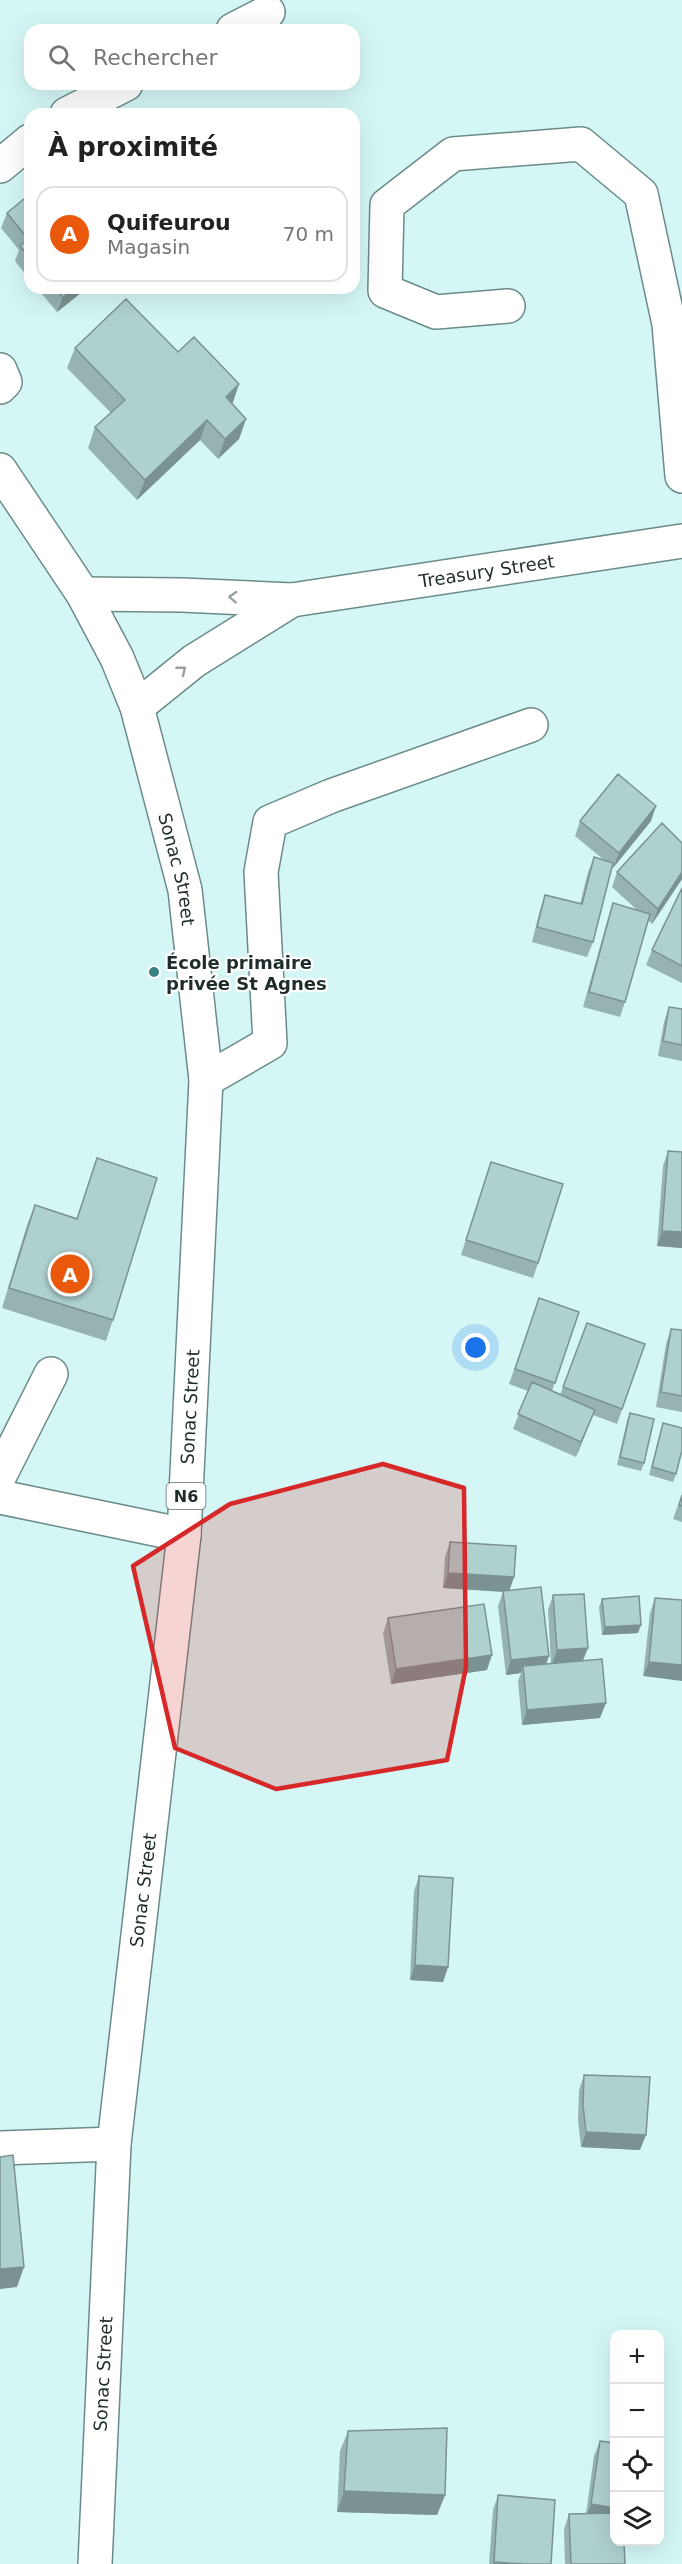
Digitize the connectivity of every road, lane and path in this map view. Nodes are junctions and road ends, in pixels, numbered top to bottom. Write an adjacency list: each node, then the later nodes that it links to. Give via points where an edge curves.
1 (268, 12): 2 (main road)
2 (245, 24)
3 (114, 90): 4 (main road)
4 (79, 108)
5 (24, 146): 6 (main road)
6 (0, 166)
7 (508, 306): 11 (main road, via 436,312 385,291 387,205 453,154 581,144 641,194 669,324)
8 (0, 370): 9 (main road, via 5,382)
9 (0, 387)
10 (0, 470): 13 (main road, Sonac Street / N6)
11 (682, 476)
12 (682, 541): 14 (main road, Treasury Street)
13 (82, 594): 14 (main road, Treasury Street, one-way to 13); 15 (main road, Sonac Street / N6, via 117,658)
14 (292, 600): 15 (main road, Treasury Street, one-way to 14, via 194,661)
15 (137, 707): 17 (main road, Sonac Street / N6, via 185,890)
16 (531, 725): 17 (main road, via 331,796 270,822 261,872 270,1043)
17 (206, 1080): 21 (main road, Sonac Street / N6)
18 (51, 1374): 19 (main road)
19 (0, 1475)
20 (0, 1497): 21 (main road)
21 (184, 1535): 22 (main road, Sonac Street / N6)
22 (114, 2144): 23 (main road); 24 (main road, Sonac Street / N6)
23 (0, 2148)
24 (95, 2564)

